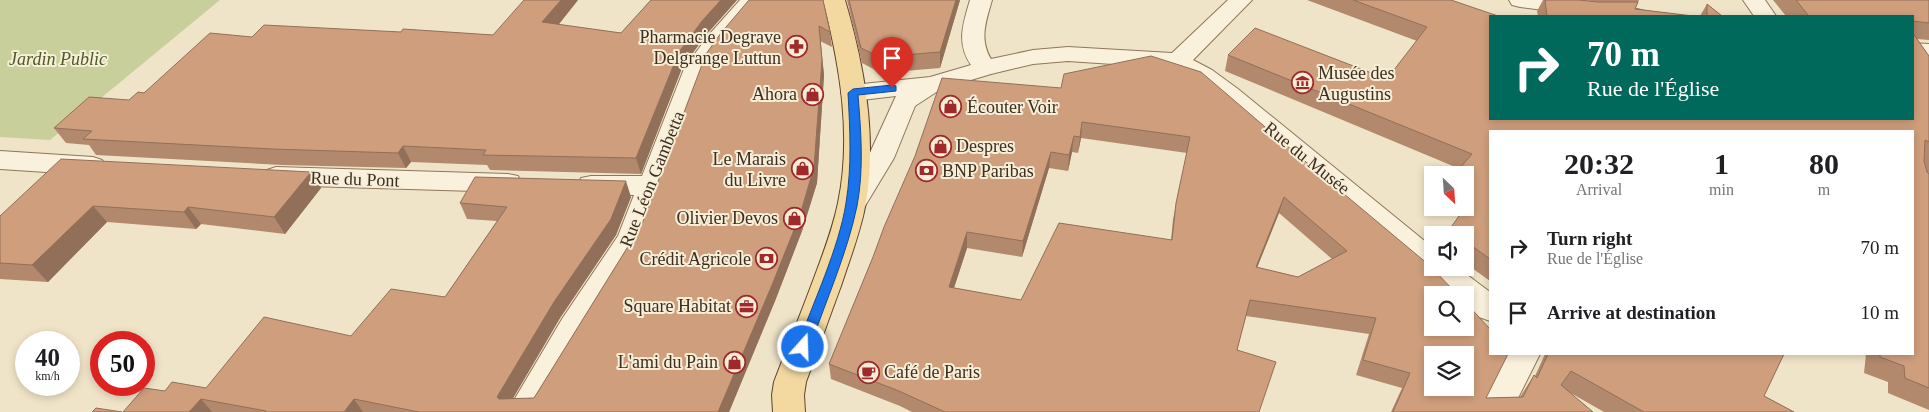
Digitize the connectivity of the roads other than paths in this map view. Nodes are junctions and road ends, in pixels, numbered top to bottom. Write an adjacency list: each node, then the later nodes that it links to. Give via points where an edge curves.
1 (752, 0): 20 (street, Rue Léon Gambetta, via 696,69)
2 (834, 0): 14 (main road)
3 (980, 0): 12 (street, via 971,43)
4 (1241, 0): 11 (street)
5 (1520, 0): 7 (street)
6 (1754, 0): 8 (street)
7 (1630, 15)
8 (1764, 15)
9 (1914, 50): 10 (street)
10 (1929, 52)
11 (1178, 61): 12 (street, via 1068,54 1033,57); 22 (street, Rue du Musée, via 1229,94)
12 (985, 68): 13 (street)
13 (932, 84): 14 (street); 21 (street, via 904,102 881,158)
14 (853, 93): 21 (main road, via 857,150)
15 (0, 160): 16 (street)
16 (112, 167)
17 (248, 175): 18 (street, Rue du Pont)
18 (533, 184)
19 (562, 184): 20 (street)
20 (651, 186): 26 (street, Rue Léon Gambetta, via 631,239)
21 (852, 204): 27 (main road, via 790,382)
22 (1424, 256)
23 (1449, 276): 24 (street, Rue du Musée)
24 (1489, 308)
25 (1523, 355): 28 (street)
26 (523, 412)
27 (789, 412)
28 (1494, 412)

